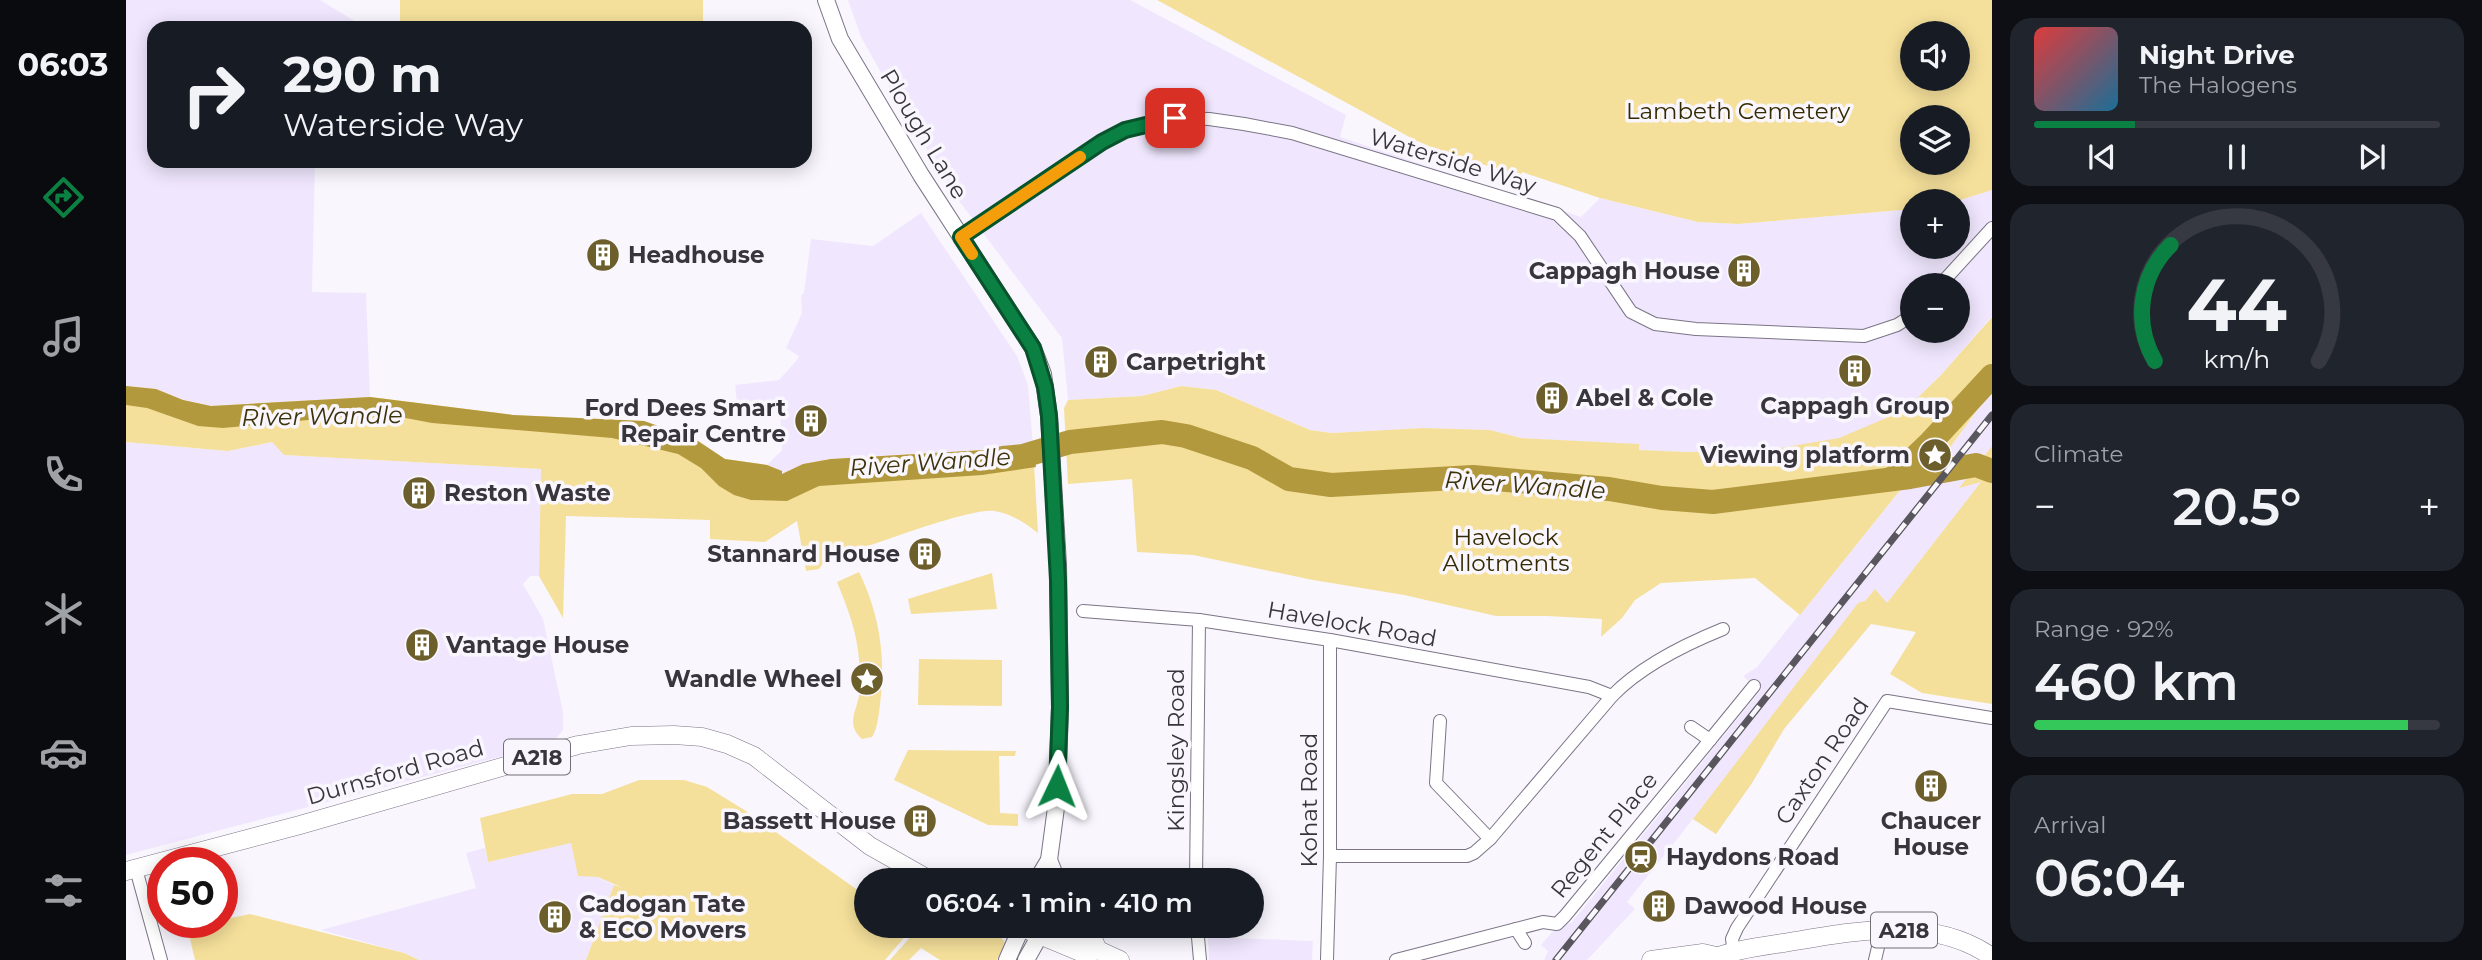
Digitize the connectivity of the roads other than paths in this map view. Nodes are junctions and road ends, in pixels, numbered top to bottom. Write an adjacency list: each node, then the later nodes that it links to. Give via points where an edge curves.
1 (826, 0): 3 (main road, Plough Lane, via 840,39)
2 (1992, 228): 4 (street)
3 (961, 237): 5 (street, Waterside Way, via 1125,130 1175,118 1209,119 1292,133 1557,214 1580,236 1630,312 1655,324 1864,336); 18 (main road, Plough Lane, via 1033,348 1050,425 1060,707)
4 (1951, 273)
5 (1900, 323)
6 (1083, 611): 7 (street, Havelock Road)
7 (1199, 620): 9 (street, Havelock Road); 22 (street, Kingsley Road)
8 (1723, 629): 11 (street, via 1687,644)
9 (1329, 640): 11 (street, Havelock Road, via 1589,687); 17 (street, Kohat Road)
10 (1755, 686): 15 (street, Regent Place)
11 (1612, 696): 16 (street)
12 (1992, 718): 33 (street, Caxton Road, via 1887,701)
13 (1440, 721): 16 (street, via 1436,783)
14 (1691, 727): 15 (street)
15 (1710, 740): 24 (street, Regent Place, via 1557,924 1542,922)
16 (1490, 839): 17 (street, via 1467,856)
17 (1331, 856): 41 (street, Kohat Road)
18 (1049, 860): 20 (main road, Plough Lane); 21 (main road, Plough Lane)
19 (909, 868): 23 (main road, Durnsford Road / A218, via 870,846 754,756 702,737 674,735 578,745)
20 (1044, 868)
21 (1052, 868)
22 (1196, 868)
23 (131, 870): 36 (street)
24 (1516, 929): 31 (street); 42 (street, Regent Place)
25 (1882, 930): 33 (main road, A218); 34 (main road, A218, via 1956,939); 43 (street)
26 (1016, 938): 37 (main road)
27 (1039, 938): 38 (main road)
28 (1056, 938): 32 (main road, via 1085,954)
29 (1091, 938): 32 (main road)
30 (1198, 938): 40 (street)
31 (1525, 943)
32 (1098, 950): 39 (main road)
33 (1720, 956): 35 (main road, A218, via 1703,953)
34 (1992, 957)
35 (1660, 959)
36 (161, 960)
37 (1007, 960)
38 (1026, 960)
39 (1119, 960)
40 (1200, 960)
41 (1327, 960)
42 (1396, 960)
43 (1875, 960)

